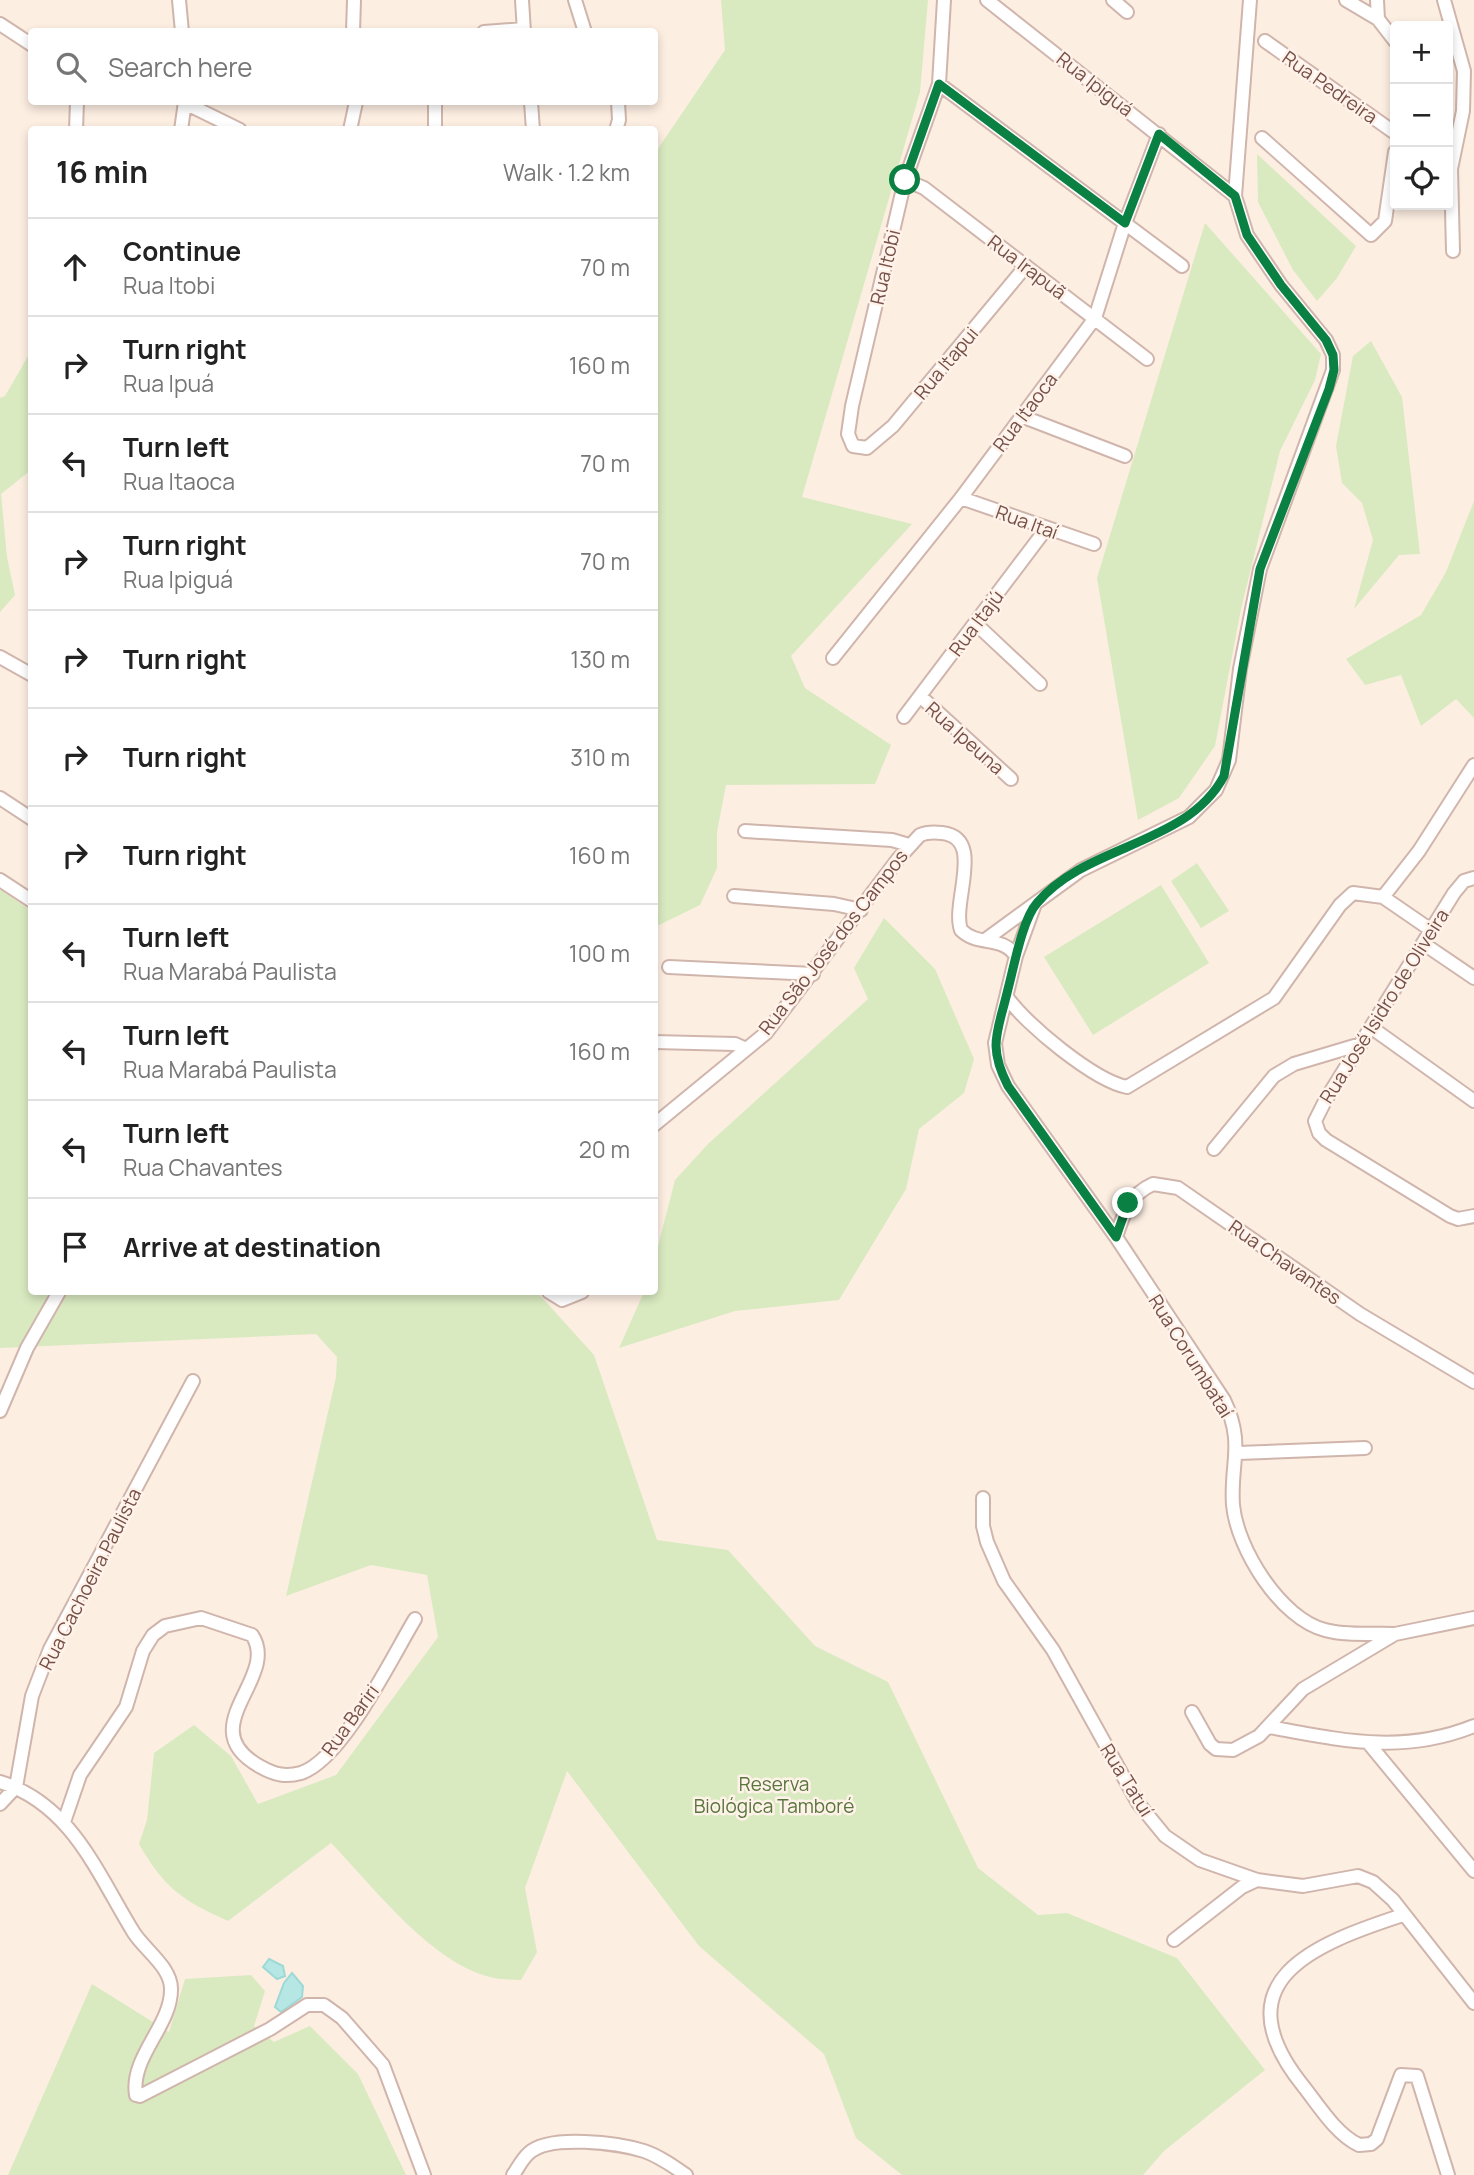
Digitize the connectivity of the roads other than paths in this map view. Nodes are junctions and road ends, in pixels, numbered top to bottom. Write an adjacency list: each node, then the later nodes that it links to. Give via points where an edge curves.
1 (179, 0): 15 (street)
2 (354, 0): 16 (street)
3 (522, 0): 17 (street)
4 (575, 0): 18 (street)
5 (944, 0): 22 (street, Rua Itobi)
6 (987, 0): 38 (street, Rua Ipiguá)
7 (1113, 0): 12 (street)
8 (1250, 0): 42 (street)
9 (1346, 0): 13 (street)
10 (1377, 0): 13 (street)
11 (1444, 0): 44 (street, via 1464,71 1463,111 1451,169)
12 (1127, 12)
13 (1378, 19): 19 (street)
14 (0, 24): 21 (street)
15 (182, 28)
16 (353, 28)
17 (524, 28)
18 (584, 28)
19 (1390, 35)
20 (1265, 41): 37 (street, Rua Pedreira)
21 (28, 42)
22 (939, 84): 40 (street, Rua Itobi); 43 (street)
23 (77, 105): 30 (street)
24 (185, 105): 31 (street)
25 (191, 105): 32 (street)
26 (355, 105): 33 (street)
27 (435, 105): 34 (street)
28 (531, 105): 35 (street)
29 (618, 105): 36 (street)
30 (76, 126)
31 (182, 126)
32 (232, 126)
33 (351, 126)
34 (435, 126)
35 (533, 126)
36 (618, 126)
37 (1390, 129)
38 (1159, 134): 42 (street, Rua Ipiguá); 43 (street, Rua Itaoca)
39 (1262, 138): 41 (street, via 1371,235 1385,220)
40 (905, 180): 45 (street, Rua Irapuã, via 924,188); 50 (street, Rua Itobi, via 850,416 849,440)
41 (1390, 186)
42 (1235, 196): 73 (street, via 1247,235 1326,340 1334,370 1260,569 1240,669 1229,760 1216,790 1189,817 1081,870)
43 (1125, 223): 46 (street); 47 (street, Rua Itaoca)
44 (1453, 251)
45 (1026, 266): 47 (street, Rua Irapuã); 50 (street, Rua Itapui, via 893,426 873,444)
46 (1182, 266)
47 (1095, 318): 48 (street, Rua Irapuã); 49 (street, Rua Itaoca)
48 (1147, 359)
49 (1021, 416): 51 (street); 52 (street, Rua Itaoca)
50 (859, 449)
51 (1125, 456)
52 (961, 498): 53 (street, Rua Itaí); 57 (street, Rua Itaoca)
53 (1046, 529): 54 (street, Rua Itaí); 55 (street, Rua Itajú)
54 (1094, 544)
55 (976, 624): 59 (street); 60 (street, Rua Itajú)
56 (0, 657): 58 (street)
57 (833, 657)
58 (28, 673)
59 (1040, 684)
60 (920, 696): 61 (street, Rua Itajú); 63 (street, Rua Ipeuna)
61 (904, 717)
62 (1474, 765): 71 (street, via 1419,852)
63 (1011, 779)
64 (0, 798): 65 (street)
65 (28, 816)
66 (745, 831): 67 (street, via 892,840)
67 (909, 845): 74 (street, Rua São José dos Campos); 76 (street, Rua São José dos Campos, via 925,833 948,834 959,840 965,857 959,924 967,936)
68 (1474, 878): 75 (street, Rua José Isidro de Oliveira, via 1464,881)
69 (0, 880): 72 (street)
70 (734, 896): 74 (street)
71 (1383, 897): 75 (street); 82 (street, via 1353,893 1345,898 1274,998 1127,1087 1044,1037)
72 (28, 898)
73 (1035, 904): 76 (street); 78 (street, Rua Corumbataí)
74 (861, 910): 80 (street, Rua São José dos Campos)
75 (1431, 930): 77 (street, Rua José Isidro de Oliveira)
76 (985, 940): 78 (street, Rua São José dos Campos, via 1003,944)
77 (1424, 944): 81 (street); 83 (street, Rua José Isidro de Oliveira)
78 (1016, 956): 82 (street, Rua Corumbataí)
79 (668, 967): 80 (street)
80 (813, 974): 87 (street, Rua São José dos Campos, via 766,1033)
81 (1474, 978)
82 (1006, 997): 93 (street, Rua Corumbataí, via 995,1043 998,1066)
83 (1372, 1028): 86 (street, Rua José Isidro de Oliveira); 89 (street)
84 (658, 1042): 85 (street)
85 (710, 1044): 87 (street); 88 (street, via 720,1055)
86 (1361, 1044): 91 (street, via 1285,1068 1263,1087); 92 (street, Rua José Isidro de Oliveira, via 1320,1110 1315,1121 1319,1133 1450,1216)
87 (746, 1049): 88 (street, Rua São José dos Campos)
88 (721, 1068): 90 (street, Rua São José dos Campos)
89 (1474, 1101)
90 (658, 1122)
91 (1214, 1149)
92 (1474, 1216)
93 (1116, 1237): 96 (street, Rua Chavantes, via 1135,1195 1153,1184 1178,1188 1360,1314); 99 (street, Rua Corumbataí, via 1224,1401 1236,1430)
94 (57, 1295): 97 (street, via 27,1348)
95 (193, 1381): 109 (street, Rua Cachoeira Paulista, via 50,1649 32,1696)
96 (1474, 1382)
97 (0, 1411)
98 (1365, 1448): 99 (street)
99 (1237, 1453): 103 (street, Rua Corumbataí, via 1233,1485 1237,1523 1272,1591 1302,1620 1324,1630)
100 (984, 1498): 113 (street, Rua Tatuí, via 983,1526 1000,1573 1053,1650 1138,1803 1178,1847 1226,1871)
101 (1474, 1618): 103 (street)
102 (415, 1619): 111 (street, Rua Bariri, via 339,1741 320,1762 286,1776 250,1762 238,1749 233,1734 234,1716 258,1659 251,1635 201,1618 165,1626 143,1651 126,1707 80,1774)
103 (1395, 1634): 106 (street, via 1303,1689)
104 (1192, 1712): 106 (street, via 1210,1744 1224,1751 1247,1744)
105 (1474, 1726): 107 (street, via 1437,1737)
106 (1269, 1727): 107 (street)
107 (1370, 1745): 112 (street)
108 (0, 1782): 109 (street)
109 (16, 1787): 110 (street); 111 (street)
110 (0, 1804)
111 (64, 1822): 117 (street, via 85,1847 171,1986 170,2000 138,2076 136,2095 217,2057 307,2005 324,2005 342,2018 383,2065)
112 (1474, 1871)
113 (1257, 1880): 114 (street, Rua Tatuí, via 1303,1886 1358,1876 1384,1891); 115 (street)
114 (1403, 1914): 116 (street, Rua Tatuí); 120 (street, via 1312,1952 1281,1978 1272,1996 1270,2022 1276,2044 1296,2078 1354,2143 1366,2146 1377,2139 1399,2078 1414,2074 1421,2083)
115 (1174, 1940)
116 (1474, 2003)
117 (424, 2175)
118 (513, 2175): 119 (street, via 529,2152 558,2142 631,2147)
119 (686, 2175)
120 (1448, 2175)

